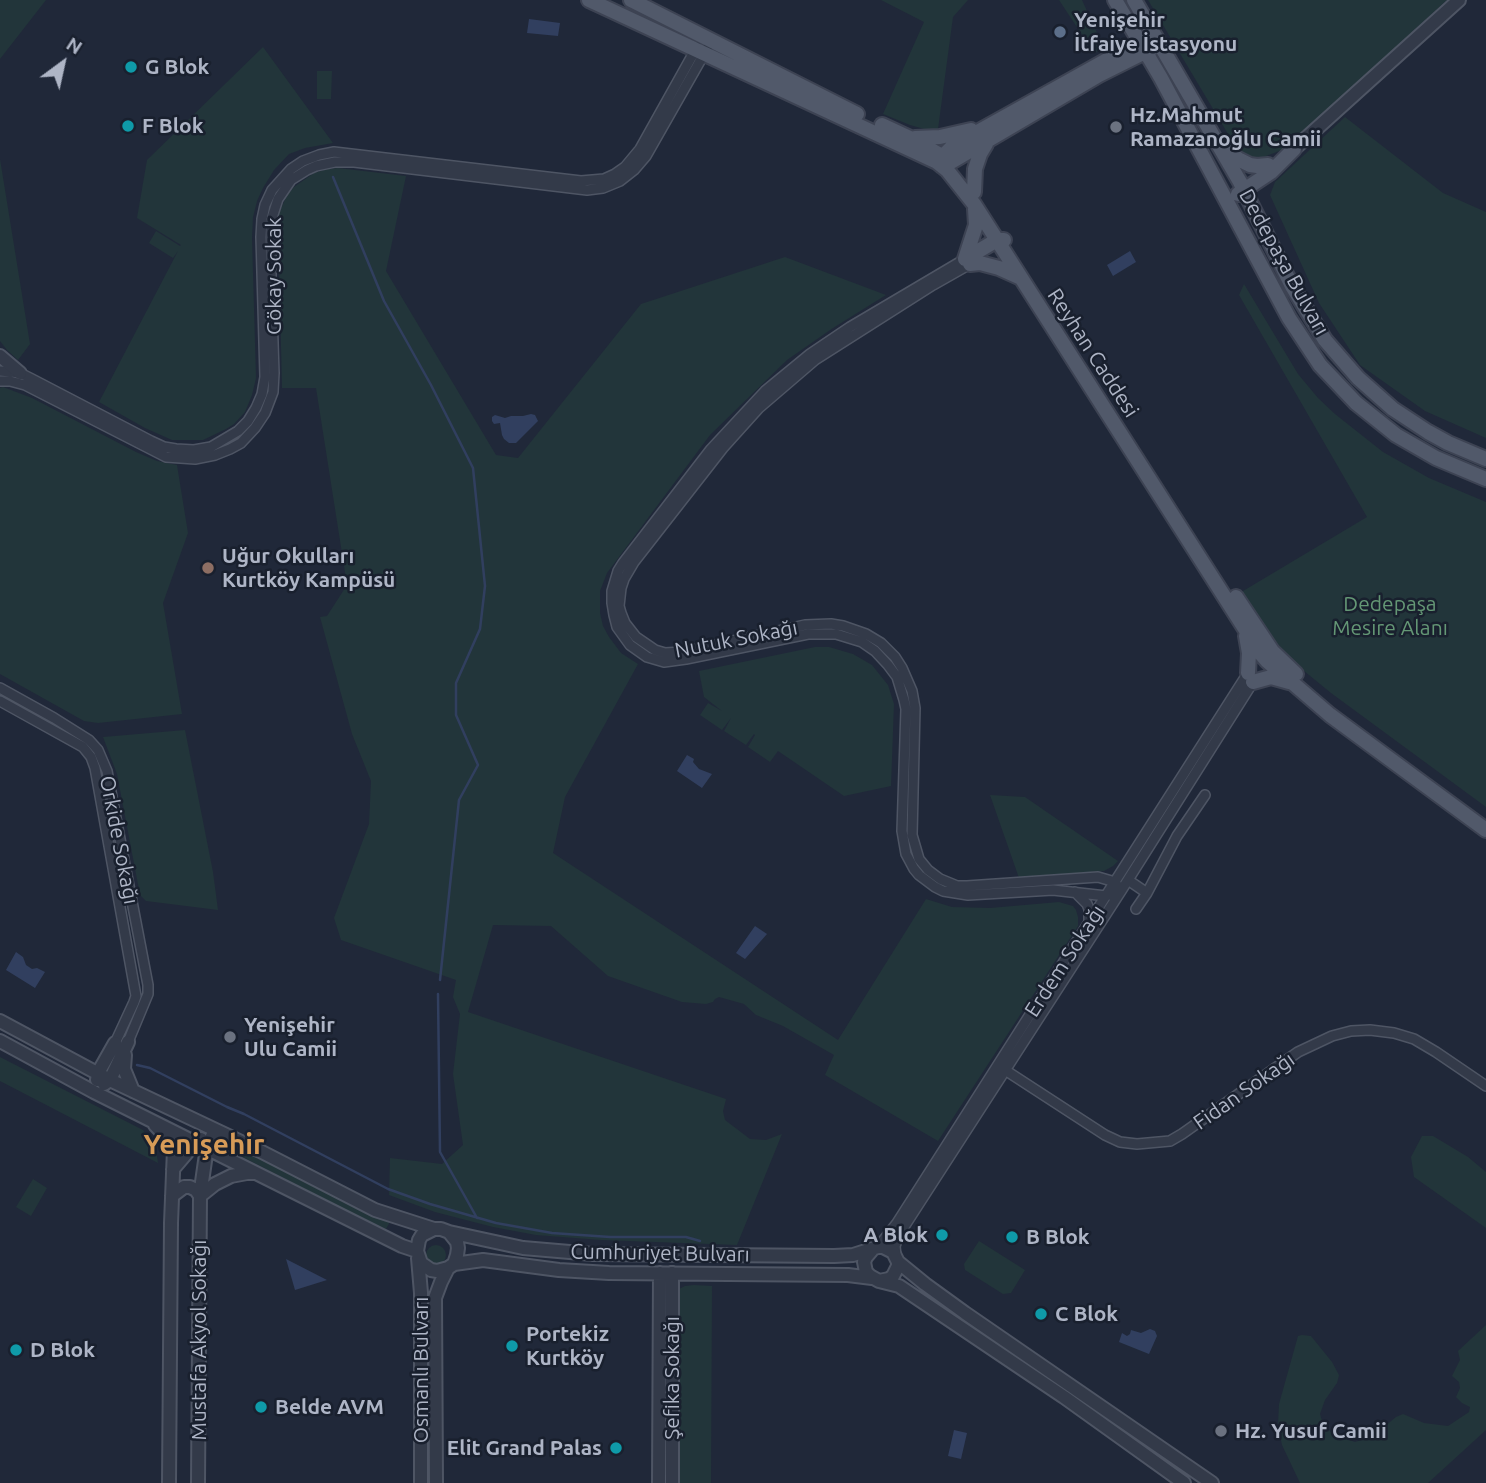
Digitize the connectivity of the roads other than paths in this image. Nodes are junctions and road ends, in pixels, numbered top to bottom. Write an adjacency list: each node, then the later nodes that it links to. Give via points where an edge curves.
1 (589, 0): 9 (main road)
2 (632, 0): 6 (main road)
3 (1134, 0): 7 (main road, Dedepaşa Bulvarı)
4 (1459, 0): 16 (street)
5 (1116, 2): 8 (main road, Dedepaşa Bulvarı); 10 (main road, via 1123,37)
6 (707, 38): 9 (street, Gökay Sokak); 13 (main road)
7 (1158, 41): 8 (main road, via 1154,47); 15 (main road, Dedepaşa Bulvarı)
8 (1142, 47): 10 (main road); 11 (main road, Dedepaşa Bulvarı)
9 (700, 52): 17 (main road); 19 (street, Gökay Sokak, via 640,149 615,174 581,181)
10 (1117, 61): 11 (main road); 12 (main road); 14 (main road)
11 (1161, 78): 21 (main road, Dedepaşa Bulvarı)
12 (992, 123): 13 (main road, via 951,135); 17 (main road, via 954,145)
13 (910, 138): 17 (main road)
14 (988, 141): 17 (main road); 22 (main road, via 975,169)
15 (1216, 143): 18 (main road, via 1250,165); 20 (main road, Dedepaşa Bulvarı)
16 (1294, 149): 18 (main road)
17 (945, 161): 22 (main road)
18 (1270, 168): 20 (main road); 23 (main road)
19 (486, 173): 29 (street, Gökay Sokak, via 334,152 290,169 272,190 262,219 262,394 239,431 211,447 164,447); 30 (street, Gökay Sokak, via 335,162 291,180 271,221 273,392 255,428 230,449 195,459 166,457 25,385)
20 (1242, 186): 21 (main road, via 1237,194); 23 (main road, Dedepaşa Bulvarı)
21 (1223, 196): 32 (main road, Dedepaşa Bulvarı, via 1303,341 1336,383 1373,418 1414,447)
22 (974, 198): 24 (main road); 25 (main road, via 977,218)
23 (1259, 218): 31 (main road, Dedepaşa Bulvarı, via 1305,310 1345,364 1409,421)
24 (1001, 242): 25 (main road); 26 (main road, Reyhan Caddesi); 34 (main road)
25 (968, 261): 26 (main road); 43 (street, Nutuk Sokağı, via 827,352 759,408 634,562 621,588 619,606 636,637 665,653 805,625 831,624 866,634 895,657 912,691 912,835 919,859 928,870 947,883 967,887 1098,877); 44 (street, Nutuk Sokağı, via 850,327 765,391 711,449 623,563 612,592 614,615 630,645 664,662 808,634 836,634 862,642 876,651 897,677 904,700 903,845 919,875 953,894)
26 (1020, 278): 33 (main road, Reyhan Caddesi)
27 (0, 356): 29 (street)
28 (0, 371): 29 (street, Gökay Sokak)
29 (19, 373)
30 (0, 381)
31 (1486, 458)
32 (1486, 479)
33 (1242, 625): 34 (main road, Reyhan Caddesi); 35 (main road)
34 (1266, 655): 35 (main road); 36 (main road, Reyhan Caddesi); 40 (main road, Reyhan Caddesi)
35 (1251, 677): 36 (main road); 42 (street, Erdem Sokağı); 43 (street, Erdem Sokağı)
36 (1291, 682): 41 (main road, Reyhan Caddesi)
37 (0, 688): 52 (street, Orkide Sokağı, via 89,740 107,771 148,985)
38 (0, 701): 52 (street, via 83,747 95,768 135,991)
39 (1205, 796): 46 (street, via 1177,835)
40 (1486, 820)
41 (1486, 830)
42 (1128, 880): 45 (street, Erdem Sokağı); 46 (street)
43 (1115, 882): 45 (street); 47 (street, Erdem Sokağı)
44 (1074, 891): 47 (street, Nutuk Sokağı); 49 (street, via 1087,904)
45 (1121, 891): 47 (street, Nutuk Sokağı); 54 (street, Erdem Sokağı)
46 (1147, 893): 48 (street)
47 (1106, 896): 49 (street, Erdem Sokağı)
48 (1136, 909)
49 (1089, 922): 68 (street, Erdem Sokağı, via 897,1223)
50 (0, 1021): 53 (street, Cumhuriyet Bulvarı)
51 (0, 1041): 58 (street, Cumhuriyet Bulvarı)
52 (121, 1043): 53 (street, via 94,1060); 55 (street); 57 (street)
53 (76, 1061): 55 (street, Cumhuriyet Bulvarı)
54 (1005, 1070): 56 (street, Fidan Sokağı, via 1105,1135 1138,1144 1182,1135 1298,1052 1351,1031 1414,1039); 71 (street, Erdem Sokağı, via 901,1233 895,1246)
55 (104, 1077): 57 (street, Cumhuriyet Bulvarı); 58 (street)
56 (1486, 1087)
57 (133, 1091): 60 (street, Cumhuriyet Bulvarı)
58 (94, 1092): 59 (street, Cumhuriyet Bulvarı)
59 (144, 1116): 61 (street, Cumhuriyet Bulvarı); 62 (street, Mustafa Akyol Sokağı, via 172,1142)
60 (215, 1130): 61 (street); 66 (street, Cumhuriyet Bulvarı, via 375,1210)
61 (202, 1145): 62 (street); 63 (street, Cumhuriyet Bulvarı); 65 (street, Mustafa Akyol Sokağı)
62 (173, 1170): 64 (street, Mustafa Akyol Sokağı)
63 (259, 1174): 65 (street, via 231,1176); 69 (street, Cumhuriyet Bulvarı)
64 (172, 1196): 65 (street, via 190,1187); 77 (street, Mustafa Akyol Sokağı)
65 (200, 1196): 78 (street, Mustafa Akyol Sokağı)
66 (434, 1229): 67 (street, Cumhuriyet Bulvarı); 69 (street, via 422,1235)
67 (449, 1232): 70 (street, Cumhuriyet Bulvarı, via 523,1248); 72 (street, via 458,1248)
68 (875, 1248): 70 (street, Cumhuriyet Bulvarı, via 834,1256); 71 (street, via 888,1248); 74 (street, via 864,1262 866,1272)
69 (417, 1254): 72 (street, Cumhuriyet Bulvarı, via 430,1270); 79 (street, Osmanlı Bulvarı)
70 (663, 1254): 73 (street, Şefika Sokağı)
71 (897, 1259): 74 (street, via 893,1276); 75 (street, Cumhuriyet Bulvarı)
72 (451, 1266): 73 (street, Cumhuriyet Bulvarı, via 483,1260 559,1270); 80 (street, Osmanlı Bulvarı, via 435,1298)
73 (665, 1273): 74 (street, Cumhuriyet Bulvarı); 81 (street, Şefika Sokağı); 82 (street, Şefika Sokağı)
74 (876, 1279): 75 (street, Cumhuriyet Bulvarı)
75 (961, 1319): 76 (street, Cumhuriyet Bulvarı)
76 (1071, 1394): 83 (street, Cumhuriyet Bulvarı); 84 (street, Cumhuriyet Bulvarı)
77 (169, 1483)
78 (198, 1483)
79 (421, 1483)
80 (436, 1483)
81 (659, 1483)
82 (672, 1483)
83 (1184, 1483)
84 (1212, 1483)

